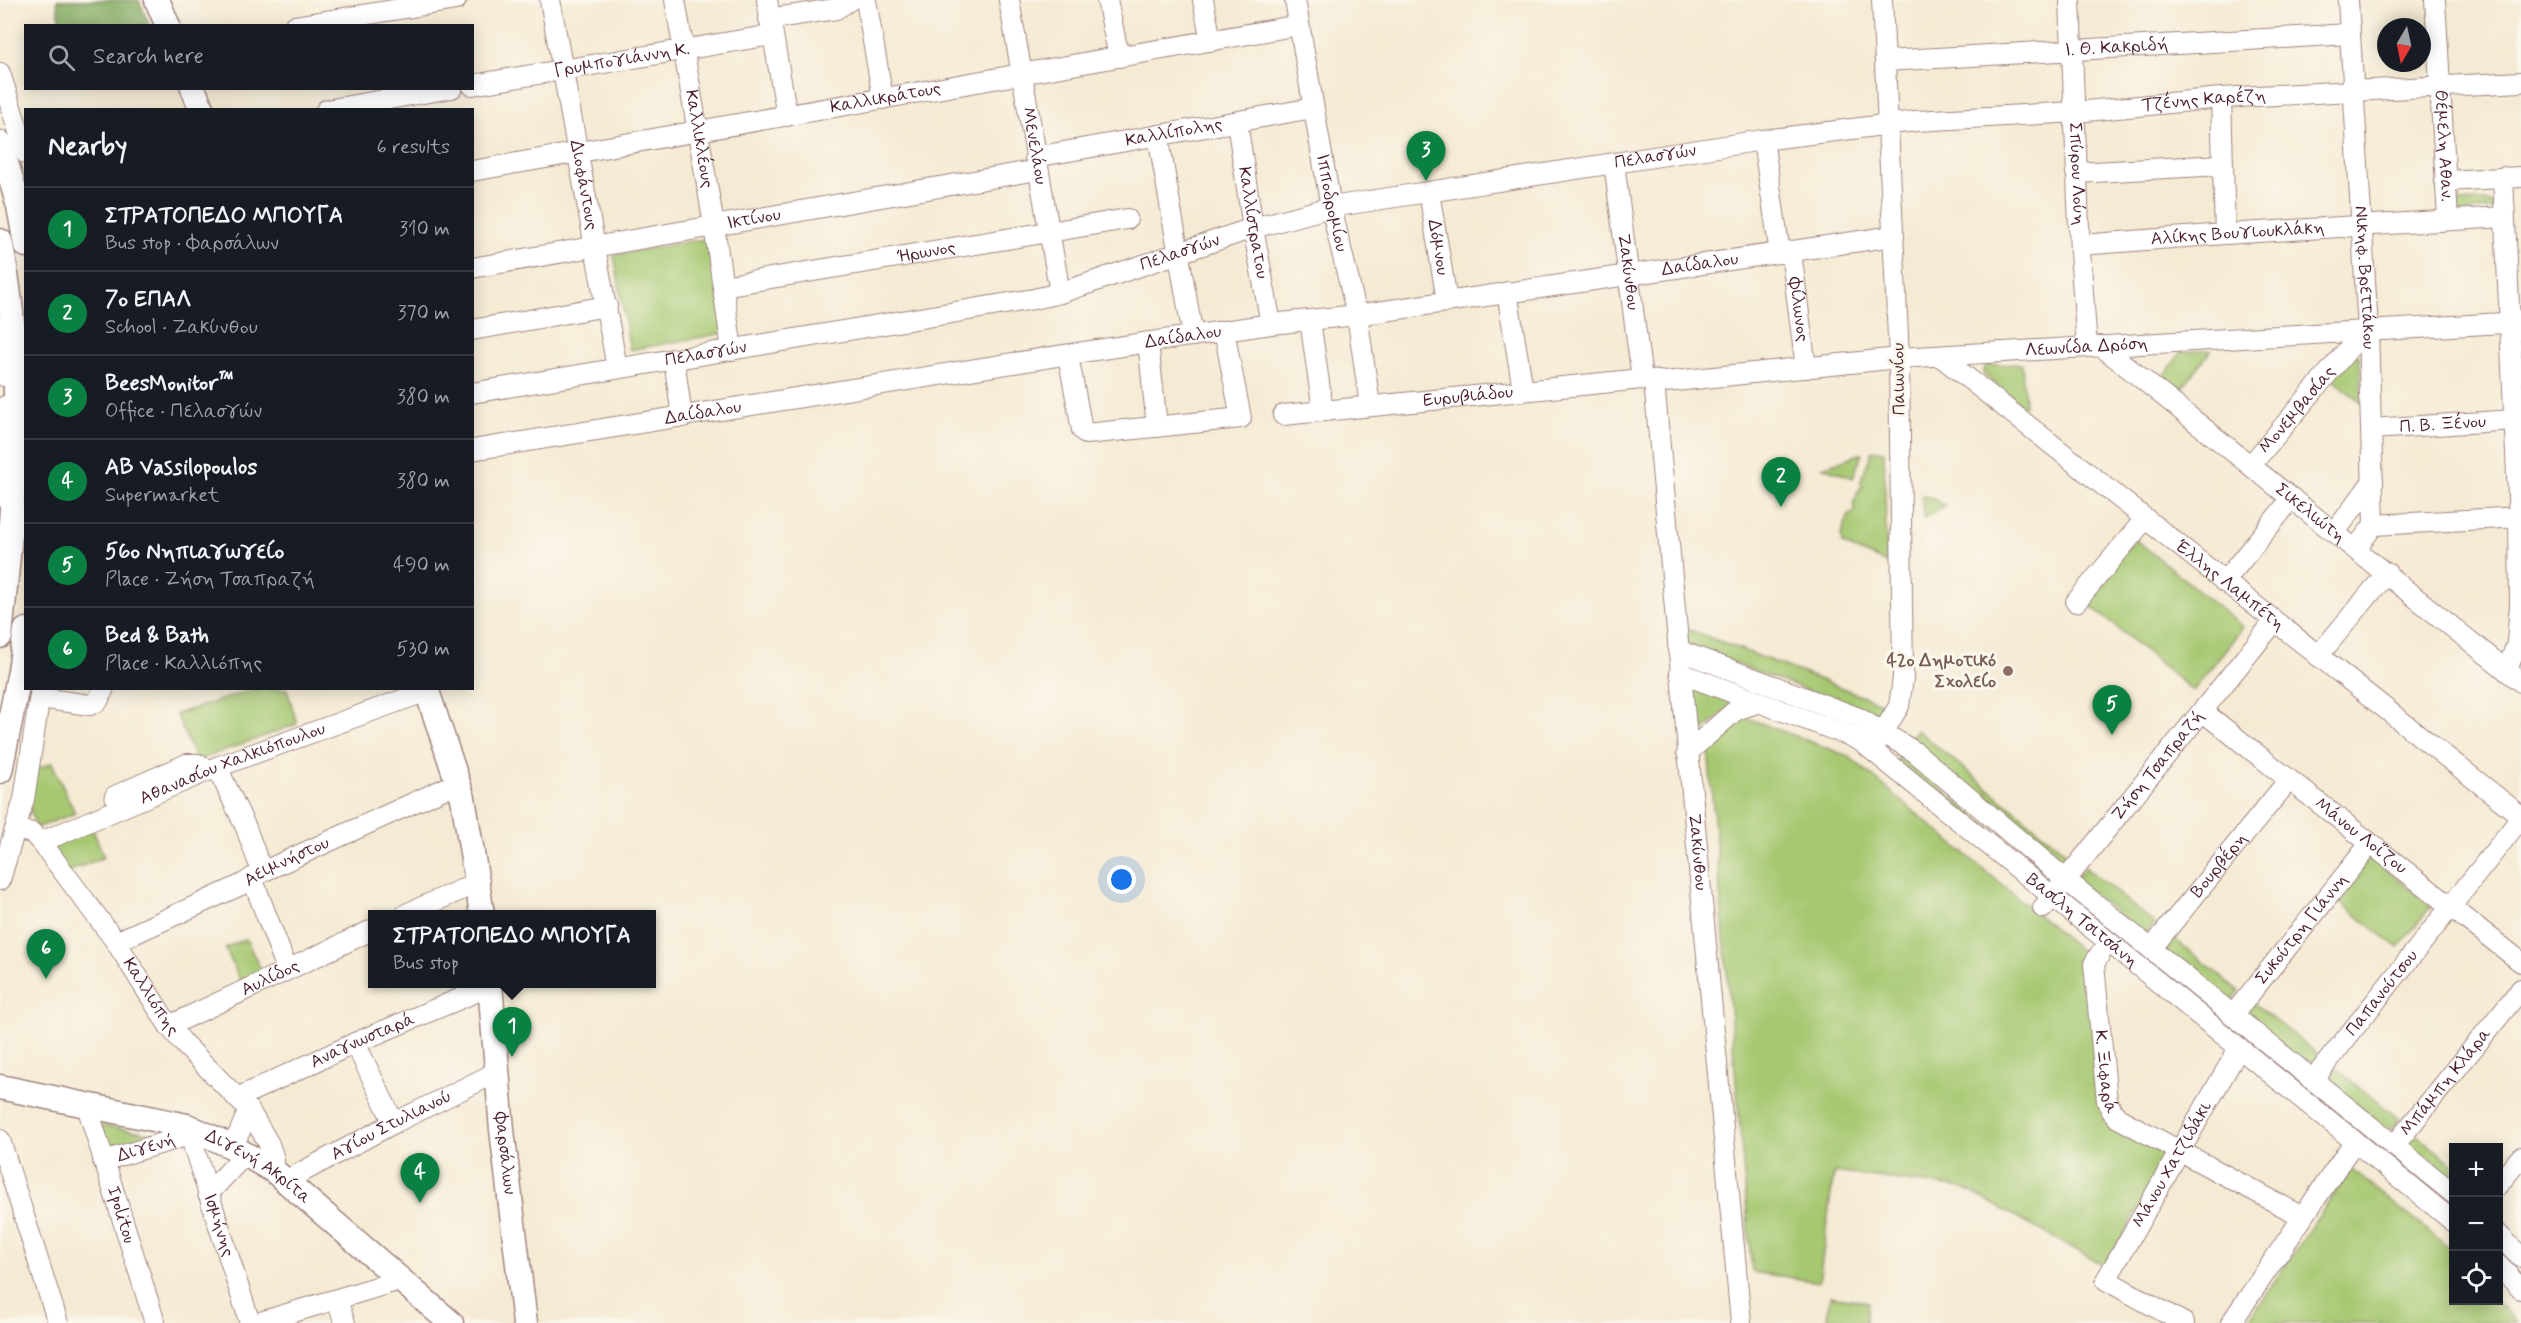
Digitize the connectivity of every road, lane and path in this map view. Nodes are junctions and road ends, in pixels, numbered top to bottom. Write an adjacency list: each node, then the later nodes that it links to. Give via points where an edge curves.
1 (158, 0): 16 (main road)
2 (456, 0): 17 (street)
3 (550, 0): 25 (street, Διοφάντους)
4 (675, 0): 22 (street, Καλλικλέους)
5 (850, 0): 15 (street, Γρυμπογιάννη Κ., via 836,9)
6 (866, 0): 35 (street)
7 (1009, 0): 27 (street, Μενελάου)
8 (1107, 0): 23 (street)
9 (1203, 0): 20 (street)
10 (1295, 0): 18 (street, Ιπποδρομίου)
11 (1882, 0): 24 (street, Παιωνίου)
12 (2070, 0): 21 (street, Σπύρου Λούη)
13 (2348, 0): 19 (street, Νικηφ. Βρεττάκου)
14 (2434, 0): 30 (street, Θέμελη Αθαν.)
15 (769, 18): 22 (street, Γρυμπογιάννη Κ.); 40 (street)
16 (167, 24)
17 (306, 24)
18 (1299, 25): 20 (street, Καλλικράτους); 38 (street, Ιπποδρομίου)
19 (2350, 34): 21 (street, Ι. Θ. Κακριδή); 33 (street, Νικηφ. Βρεττάκου)
20 (1211, 41): 23 (street, Καλλικράτους)
21 (2073, 49): 24 (street, Ι. Θ. Κακριδή); 39 (street, Σπύρου Λούη)
22 (682, 50): 25 (street, Γρυμπογιάννη Κ.); 43 (street, Καλλικλέους)
23 (1119, 57): 27 (street, Καλλικράτους)
24 (1885, 61): 42 (street, Παιωνίου)
25 (562, 70): 29 (street, Γρυμπογιάννη Κ.); 48 (street, Διοφάντους)
26 (0, 73): 47 (street)
27 (1022, 74): 35 (street, Καλλικράτους); 50 (street, Μενελάου)
28 (2521, 82): 30 (street, Τζένης Καρέζη)
29 (474, 85)
30 (2440, 85): 33 (street, Τζένης Καρέζη); 55 (street, Θέμελη Αθαν.)
31 (194, 90): 36 (main road)
32 (441, 90): 37 (street)
33 (2353, 91): 34 (street, Τζένης Καρέζη); 62 (street, Νικηφ. Βρεττάκου)
34 (2221, 98): 39 (street, Τζένης Καρέζη); 51 (street)
35 (883, 99): 40 (street, Καλλικράτους)
36 (201, 108)
37 (337, 108)
38 (1313, 108): 41 (street, Καλλίπολης); 57 (street, Ιπποδρομίου)
39 (2076, 112): 42 (street, Τζένης Καρέζη); 53 (street, Σπύρου Λούη)
40 (787, 116): 43 (street, Καλλικράτους)
41 (1237, 122): 44 (street, Καλλίπολης); 63 (street, Καλλίστρατου)
42 (1889, 125): 45 (street, Πελασγών); 67 (street, Παιωνίου)
43 (696, 132): 48 (street, Καλλικράτους); 61 (street, Καλλικλέους)
44 (1158, 135): 50 (street, Καλλίπολης); 71 (street)
45 (1763, 140): 49 (street, Πελασγών); 72 (street, Φίλωνος)
46 (0, 143): 65 (main road)
47 (24, 148)
48 (578, 153): 52 (street, Καλλικράτους); 69 (street, Διοφάντους)
49 (1614, 163): 56 (street, Πελασγών); 74 (street, Ζακύνθου)
50 (1036, 164): 61 (street, Ικτίνου); 64 (street, Μενελάου)
51 (2222, 165): 53 (street); 66 (street)
52 (474, 171)
53 (2076, 173): 70 (street, Σπύρου Λούη)
54 (2512, 177): 55 (street); 58 (street)
55 (2445, 180): 60 (street, Θέμελη Αθαν.)
56 (1429, 192): 57 (street, Πελασγών); 78 (street, Δόμνου)
57 (1331, 207): 63 (street, Πελασγών); 80 (street, Ιπποδρομίου)
58 (2504, 217): 60 (street, Αλίκης Βουγιουκλάκη); 82 (street)
59 (1127, 219): 64 (street, Ήρωνος)
60 (2448, 220): 62 (street, Αλίκης Βουγιουκλάκη)
61 (714, 225): 69 (street, Ικτίνου); 75 (street, Καλλικλέους)
62 (2361, 225): 66 (street, Αλίκης Βουγιουκλάκη); 86 (street, Νικηφ. Βρεττάκου)
63 (1253, 228): 71 (street, Πελασγών); 83 (street, Καλλίστρατου)
64 (1048, 230): 75 (street, Ήρωνος); 77 (street, Μενελάου)
65 (24, 234)
66 (2225, 234): 70 (street, Αλίκης Βουγιουκλάκη)
67 (1894, 236): 72 (street, Δαίδαλου); 94 (street, Παιωνίου)
68 (0, 241): 123 (main road, via 18,404 14,503)
69 (596, 245): 73 (street, Ικτίνου); 79 (street, Διοφάντους)
70 (2080, 245): 90 (street, Σπύρου Λούη)
71 (1179, 251): 77 (street, Πελασγών); 88 (street)
72 (1786, 252): 74 (street, Δαίδαλου); 97 (street, Φίλωνος)
73 (474, 268)
74 (1628, 275): 76 (street, Δαίδαλου); 98 (street, Ζακύνθου)
75 (723, 286): 91 (street, Καλλικλέους)
76 (1507, 292): 78 (street, Δαίδαλου); 99 (street)
77 (1060, 293): 91 (street, Πελασγών)
78 (1447, 301): 80 (street, Δαίδαλου)
79 (607, 306): 85 (street); 96 (street, Διοφάντους)
80 (1357, 315): 81 (street, Δαίδαλου); 101 (street, Ιπποδρομίου)
81 (1310, 320): 83 (street, Δαίδαλου); 102 (street)
82 (2516, 322): 86 (street, Λεωνίδα Δρόση); 106 (street)
83 (1271, 324): 87 (street, Δαίδαλου)
84 (0, 328): 103 (street)
85 (474, 330)
86 (2368, 330): 90 (street, Λεωνίδα Δρόση); 108 (street, Νικηφ. Βρεττάκου); 110 (street, Μονεμβασίας)
87 (1224, 331): 88 (street, Δαίδαλου); 107 (street, via 1241,418)
88 (1193, 336): 89 (street, Δαίδαλου)
89 (1148, 342): 92 (street, Δαίδαλου); 107 (street)
90 (2094, 346): 93 (street, Λεωνίδα Δρόση); 110 (street, Σικελιώτη)
91 (732, 350): 95 (street, Πελασγών)
92 (1068, 355): 105 (street, Δαίδαλου); 107 (street, via 1082,430 1091,435)
93 (1940, 356): 94 (street, Λεωνίδα Δρόση); 115 (street, Έλλης Λαμπέτη)
94 (1899, 358): 97 (street, Λεωνίδα Δρόση); 134 (street, Παιωνίου, via 1903,678 1899,706)
95 (674, 359): 96 (street, Πελασγών); 105 (street)
96 (617, 368): 100 (street, Πελασγών)
97 (1806, 368): 98 (street, Λεωνίδα Δρόση)
98 (1648, 380): 99 (street, Ευρυβιάδου); 125 (street, Ζακύνθου)
99 (1523, 390): 101 (street, Ευρυβιάδου)
100 (474, 393)
101 (1370, 405): 102 (street, Ευρυβιάδου)
102 (1323, 411): 104 (street, Ευρυβιάδου)
103 (3, 412): 113 (street)
104 (1283, 415)
105 (682, 417): 109 (street, Δαίδαλου)
106 (2514, 420): 108 (street, Π. Β. Ξένου); 114 (street)
107 (1157, 427)
108 (2371, 429): 111 (street, Νικηφ. Βρεττάκου)
109 (474, 450)
110 (2251, 465): 112 (street, Σικελιώτη)
111 (2373, 481): 116 (street, Νικηφ. Βρεττάκου); 117 (street)
112 (2292, 498): 117 (street, Σικελιώτη); 120 (street)
113 (0, 517)
114 (2520, 517): 116 (street); 128 (street, via 2519,629)
115 (2145, 519): 120 (street, Έλλης Λαμπέτη); 121 (street)
116 (2374, 525): 118 (street)
117 (2335, 531): 118 (street, Σικελιώτη)
118 (2356, 548): 119 (street, Σικελιώτη)
119 (2387, 573): 126 (street); 128 (street, Σικελιώτη)
120 (2224, 582): 122 (street, Έλλης Λαμπέτη)
121 (2076, 602)
122 (2274, 622): 126 (street, Έλλης Λαμπέτη); 133 (street, Ζήση Τσαπραζή)
123 (0, 636)
124 (24, 644): 138 (main road)
125 (1678, 650): 127 (street, Ζακύνθου); 134 (street, Βασίλη Τσιτσάνη, via 1859,718)
126 (2318, 656): 141 (street, Έλλης Λαμπέτη)
127 (1680, 673): 132 (street, Βασίλη Τσιτσάνη); 136 (street, Ζακύνθου)
128 (2514, 677)
129 (104, 690): 131 (street, via 98,701 90,705)
130 (427, 690): 137 (street, Αθανασίου Χαλκιόπουλου); 140 (main road)
131 (41, 693): 142 (street, via 30,768)
132 (1759, 702): 135 (street, Βασίλη Τσιτσάνη, via 1848,735); 136 (street, via 1736,710)
133 (2202, 711): 139 (street, Μάνου Λοΐζου); 146 (street, Ζήση Τσαπραζή)
134 (1885, 732): 135 (street, Παιωνίου); 146 (street, Βασίλη Τσιτσάνη, via 1915,752)
135 (1872, 749): 148 (street, Βασίλη Τσιτσάνη)
136 (1688, 753): 198 (street, Ζακύνθου)
137 (212, 769): 142 (street, Αθανασίου Χαλκιόπουλου); 144 (street, via 246,828)
138 (0, 771)
139 (2288, 781): 143 (street, Μάνου Λοΐζου); 154 (street, Βουρβέρη)
140 (459, 782): 144 (street, Αειμνήστου); 147 (main road)
141 (2521, 817): 149 (street, Παπανούτσου)
142 (30, 835): 145 (street); 153 (street, Καλλιόπης)
143 (2370, 844): 149 (street, Μάνου Λοΐζου); 161 (street, Συκούτρη Γιάννη)
144 (257, 875): 153 (street, Αειμνήστου); 157 (street)
145 (0, 880)
146 (2066, 880): 148 (street, Ζήση Τσαπραζή); 154 (street, Βασίλη Τσιτσάνη)
147 (479, 882): 150 (street); 151 (main road)
148 (2047, 903): 164 (street, Βασίλη Τσιτσάνη)
149 (2451, 907): 156 (street, Μάνου Λοΐζου); 166 (street, Παπανούτσου)
150 (417, 910)
151 (482, 910)
152 (368, 932): 157 (street, Αυλίδος)
153 (116, 942): 162 (street, Καλλιόπης)
154 (2151, 949): 161 (street, Βασίλη Τσιτσάνη)
155 (2100, 954): 176 (street, Κ. Ξιφαρά, via 2094,964 2107,1101 2118,1118)
156 (2521, 962)
157 (287, 969): 162 (street, Αυλίδος)
158 (483, 988): 163 (street, Αναγνωσταρά)
159 (490, 988): 165 (main road, Φαρσάλων)
160 (2521, 989): 174 (street, Μπάμπη Κλάρα)
161 (2233, 1015): 166 (street, Βασίλη Τσιτσάνη)
162 (169, 1026): 168 (street, Καλλιόπης)
163 (355, 1043): 168 (street, Αναγνωσταρά); 170 (street)
164 (2239, 1048): 173 (street, Βασίλη Τσιτσάνη); 176 (street, Μάνου Χατζιδάκι)
165 (497, 1072): 170 (street, Αγίου Στυλιανού); 191 (main road, Φαρσάλων)
166 (2313, 1080): 174 (street, Βασίλη Τσιτσάνη)
167 (7, 1092): 169 (main road, Διγενή Ακρίτα)
168 (243, 1104): 175 (street); 179 (street, Καλλιόπης, via 269,1144)
169 (87, 1106): 171 (main road, Διγενή Ακρίτα); 178 (street, Ipolitou)
170 (394, 1123): 179 (street, Αγίου Στυλιανού)
171 (188, 1130): 175 (main road, Διγενή Ακρίτα); 178 (street, Διγενή); 182 (street, Ισμήνης)
172 (0, 1140): 192 (street)
173 (2355, 1142): 183 (street); 184 (street, Βασίλη Τσιτσάνη)
174 (2394, 1146): 181 (street, Βασίλη Τσιτσάνη)
175 (239, 1150): 179 (main road, Διγενή Ακρίτα); 182 (street)
176 (2180, 1150): 183 (street, Κ. Ξιφαρά); 199 (street, Μάνου Χατζιδάκι, via 2106,1280)
177 (2521, 1157): 180 (street)
178 (103, 1161): 193 (street, Ipolitou)
179 (280, 1176): 188 (main road, Διγενή Ακρίτα)
180 (2503, 1180)
181 (2449, 1190)
182 (208, 1194): 194 (street, Ισμήνης)
183 (2303, 1217): 200 (street)
184 (2449, 1218)
185 (2503, 1238): 186 (street)
186 (2521, 1257)
187 (2503, 1270): 189 (street)
188 (400, 1280): 190 (street); 197 (main road, Διγενή Ακρίτα)
189 (2521, 1289)
190 (337, 1300): 195 (street); 196 (street)
191 (521, 1316)
192 (58, 1323)
193 (155, 1323)
194 (250, 1323)
195 (257, 1323)
196 (345, 1323)
197 (451, 1323)
198 (1741, 1323)
199 (2184, 1323)
200 (2232, 1323)

